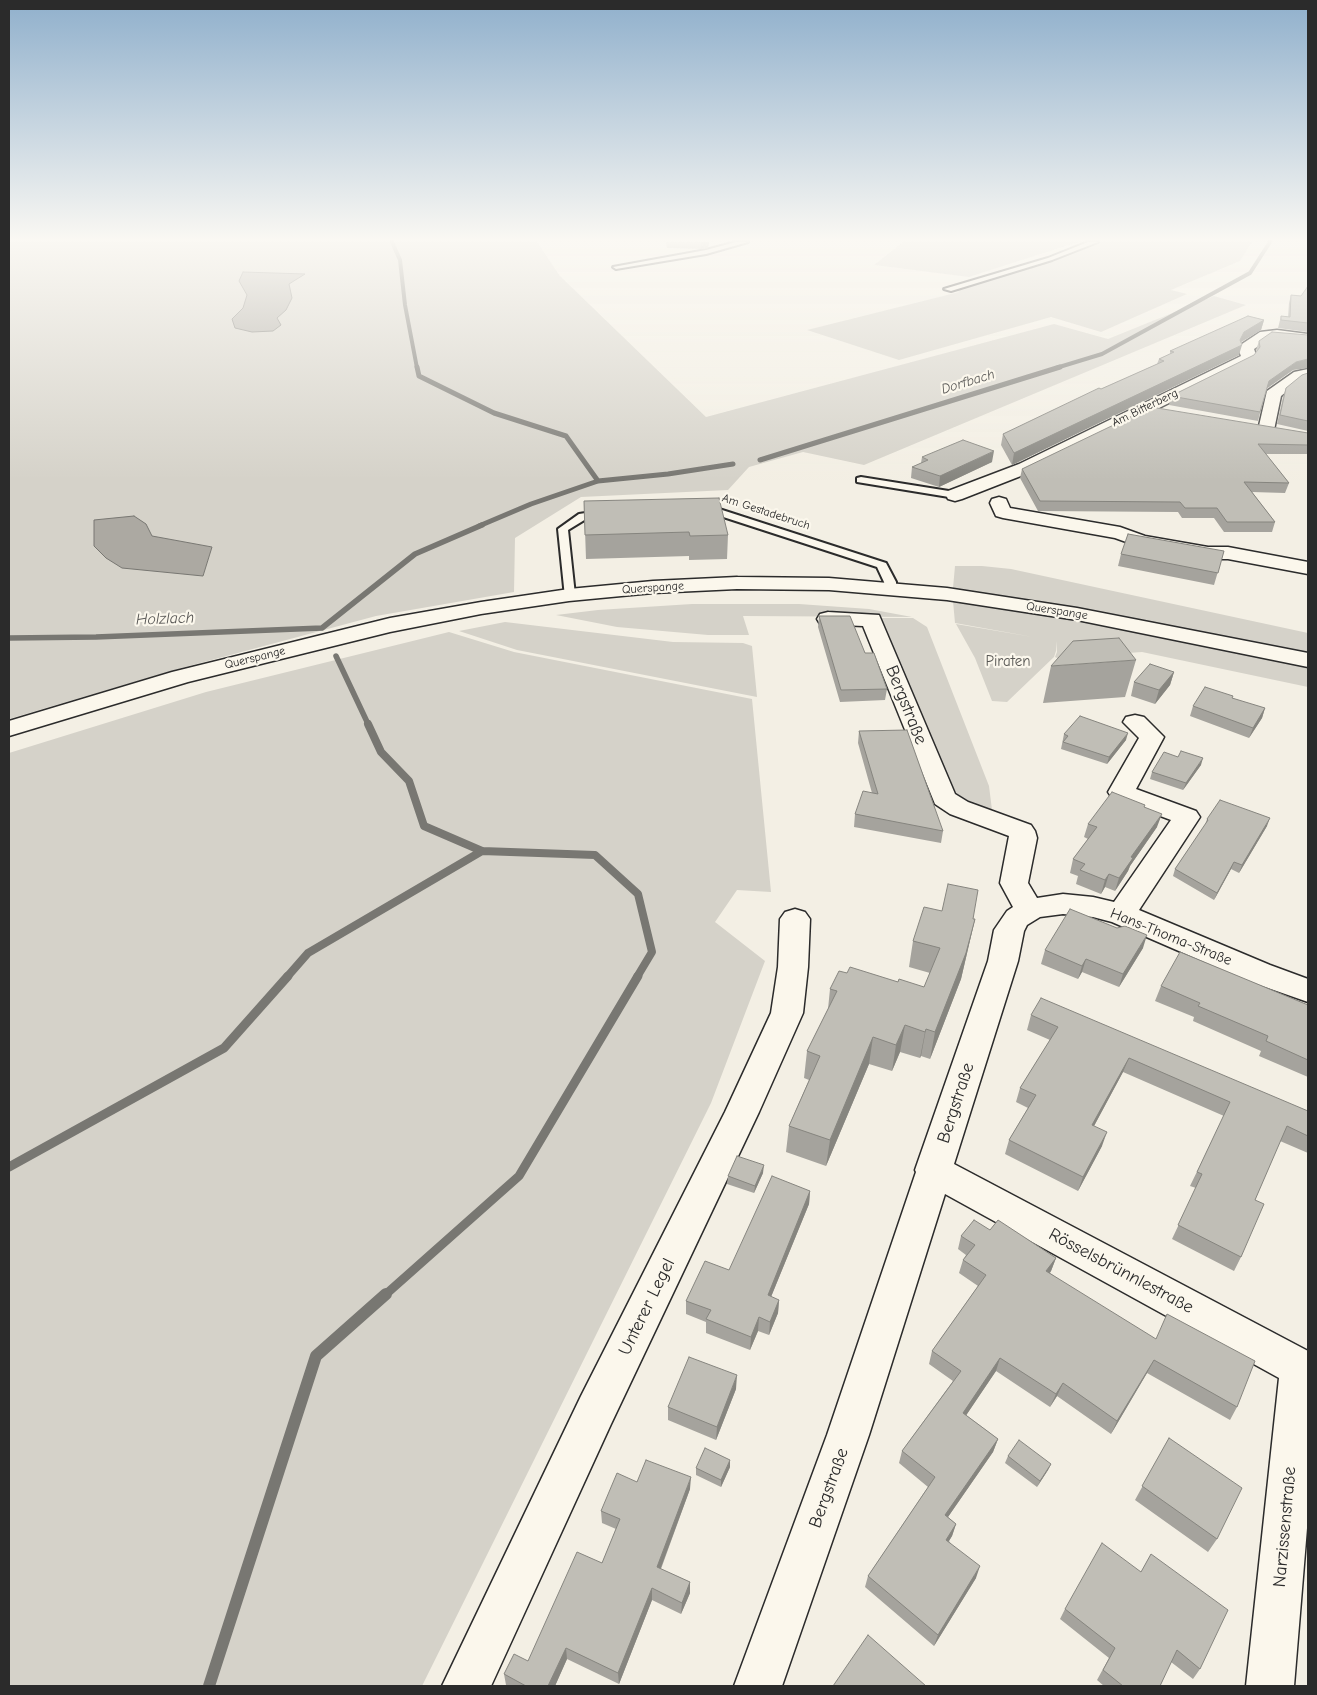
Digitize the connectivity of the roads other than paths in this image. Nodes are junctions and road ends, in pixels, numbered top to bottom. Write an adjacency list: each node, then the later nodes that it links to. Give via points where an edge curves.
1 (1308, 338): 3 (street, Am Bitterberg, via 1270,334 1262,337 1247,347 1249,355 1246,359)
2 (1308, 374): 6 (street, via 1298,375 1273,394)
3 (1145, 408): 4 (street); 8 (street, Am Bitterberg)
4 (1173, 413)
5 (1247, 426): 6 (street)
6 (1266, 430): 7 (street)
7 (1283, 433)
8 (1008, 475): 10 (street, Am Bitterberg); 11 (street)
9 (861, 480): 10 (lane, Am Bitterberg)
10 (955, 494): 11 (street)
11 (999, 503): 14 (street, via 1003,512 1120,533 1140,541)
12 (696, 510): 15 (lane, Am Gestadebruch, via 712,510 882,565)
13 (617, 513): 16 (lane, via 583,516 563,529)
14 (1308, 568)
15 (890, 588): 16 (street, Querspange, via 737,583); 18 (street, Querspange, via 1077,614)
16 (569, 595): 20 (street, Querspange, via 480,608 285,650 180,677)
17 (828, 619): 21 (street, Bergstraße, via 872,620 944,798 958,808 1021,832 1023,838 1014,883)
18 (1308, 660)
19 (1135, 722): 22 (street, via 1152,737 1121,792 1187,817)
20 (9, 729)
21 (1030, 910): 22 (street, Hans-Thoma-Straße, via 1063,904); 25 (street, Bergstraße, via 1017,918 1010,930 1003,961)
22 (1121, 914): 24 (street, Hans-Thoma-Straße)
23 (795, 920): 27 (street, Unterer Legel, via 787,1014)
24 (1308, 991)
25 (933, 1170): 26 (street, Rösselsbrünnlestraße); 28 (street, Bergstraße, via 848,1435)
26 (1304, 1370): 29 (street, Narzissenstraße)
27 (466, 1686)
28 (758, 1686)
29 (1270, 1686)

